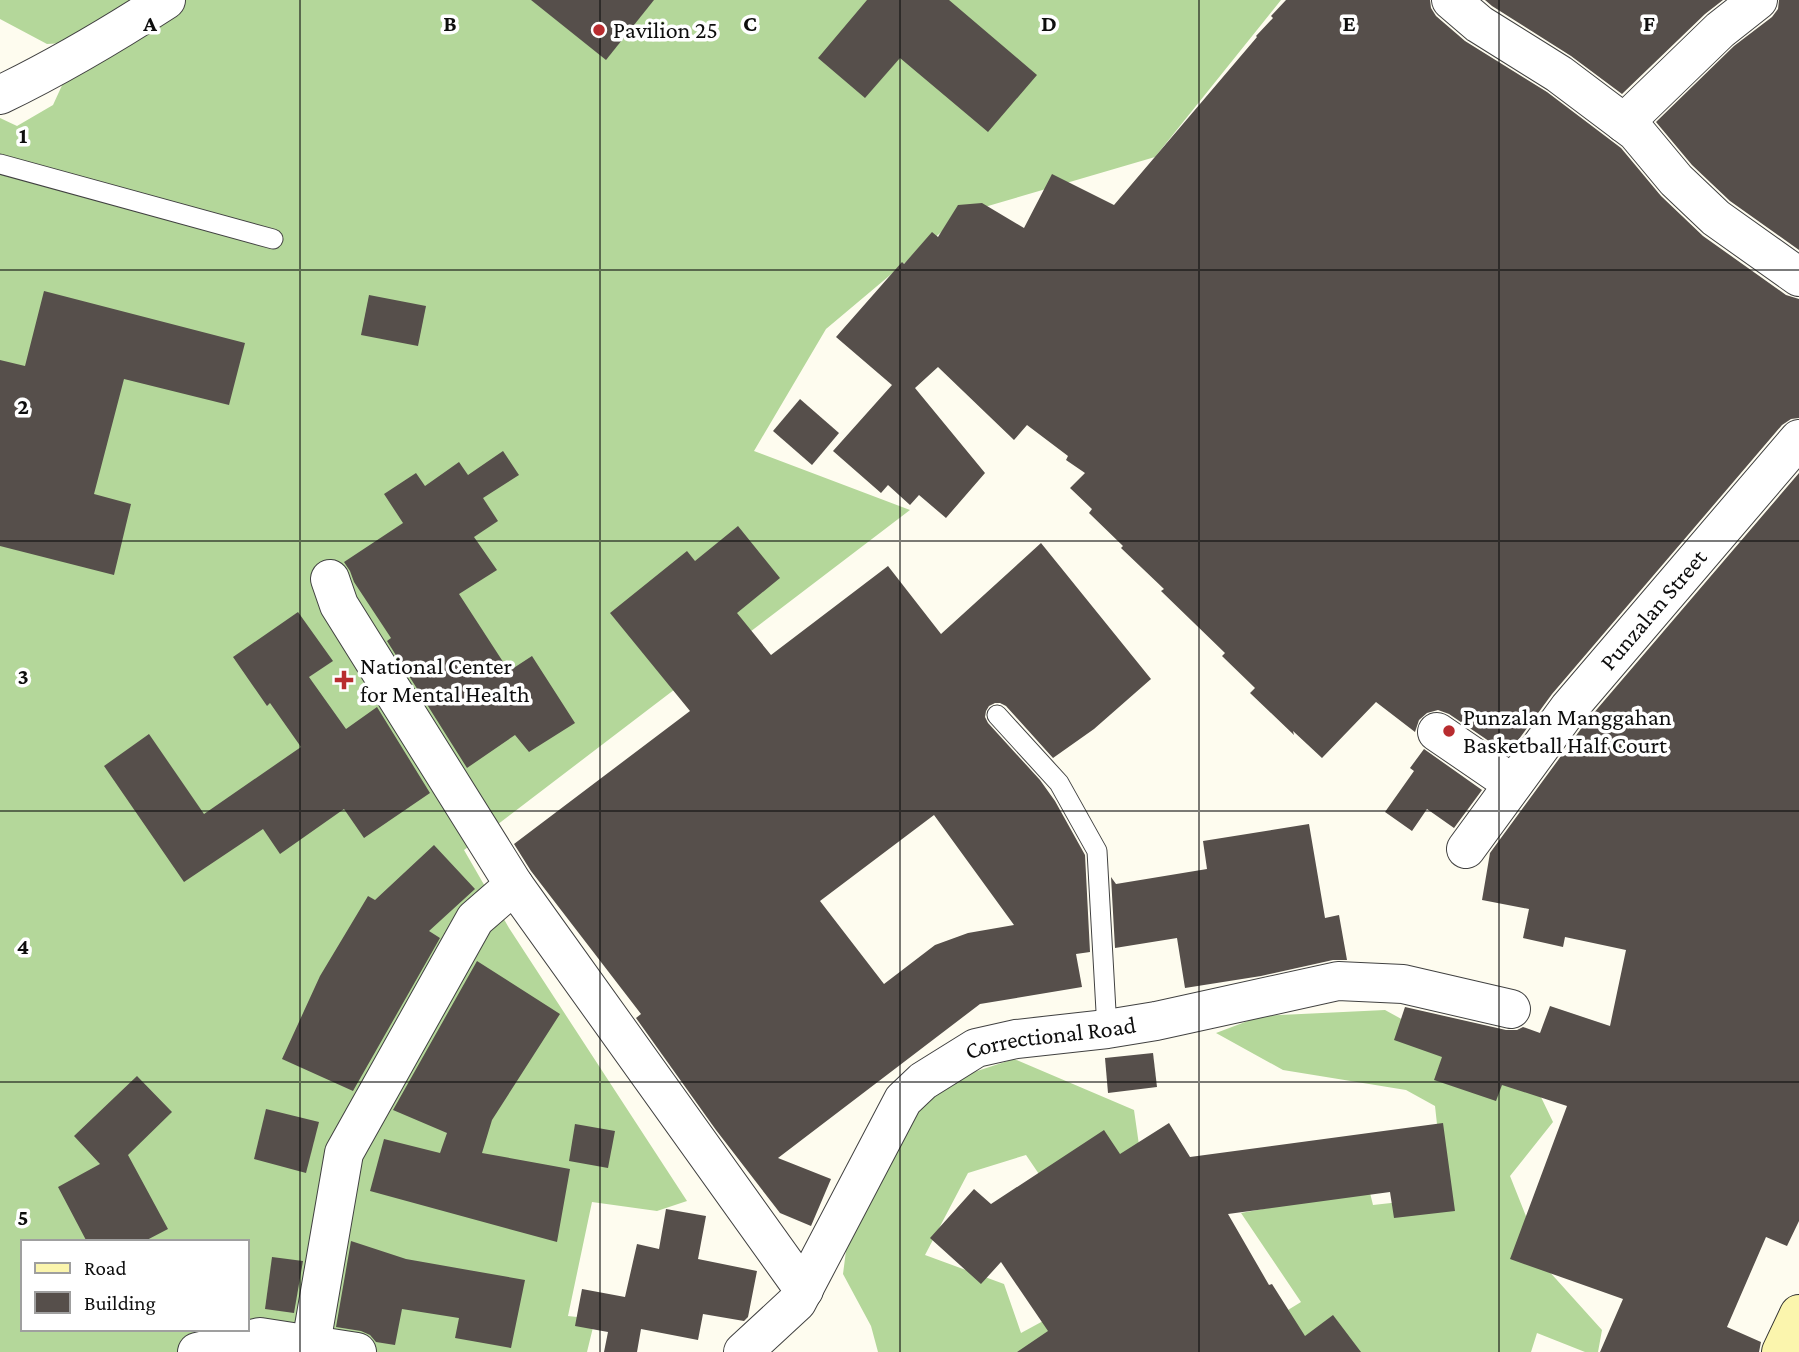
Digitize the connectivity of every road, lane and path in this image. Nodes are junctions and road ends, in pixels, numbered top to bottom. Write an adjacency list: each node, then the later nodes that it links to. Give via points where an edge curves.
1 (166, 0): 4 (street, via 112,36)
2 (1451, 0): 5 (street)
3 (1758, 0): 5 (street, via 1720,30)
4 (0, 95)
5 (1624, 123): 8 (street, via 1716,218)
6 (0, 164): 7 (lane)
7 (273, 239)
8 (1799, 277)
9 (1799, 439): 13 (street, Punzalan Street, via 1569,708)
10 (330, 579): 15 (street, via 339,605)
11 (997, 716): 17 (lane, via 1059,783 1097,851)
12 (1437, 732): 13 (street)
13 (1513, 784): 14 (street, Punzalan Street)
14 (1466, 849)
15 (514, 885): 18 (street); 20 (street, via 475,919 344,1153)
16 (1511, 1009): 17 (street, Correctional Road, via 1403,984 1338,981)
17 (1107, 1029): 18 (street, Correctional Road, via 976,1048 923,1081 903,1100)
18 (804, 1290): 23 (street, Correctional Road, via 797,1303)
19 (1799, 1314): 24 (main road)
20 (311, 1344): 21 (street, via 260,1337); 22 (street)
21 (197, 1352)
22 (357, 1352)
23 (743, 1352)
24 (1782, 1352)

